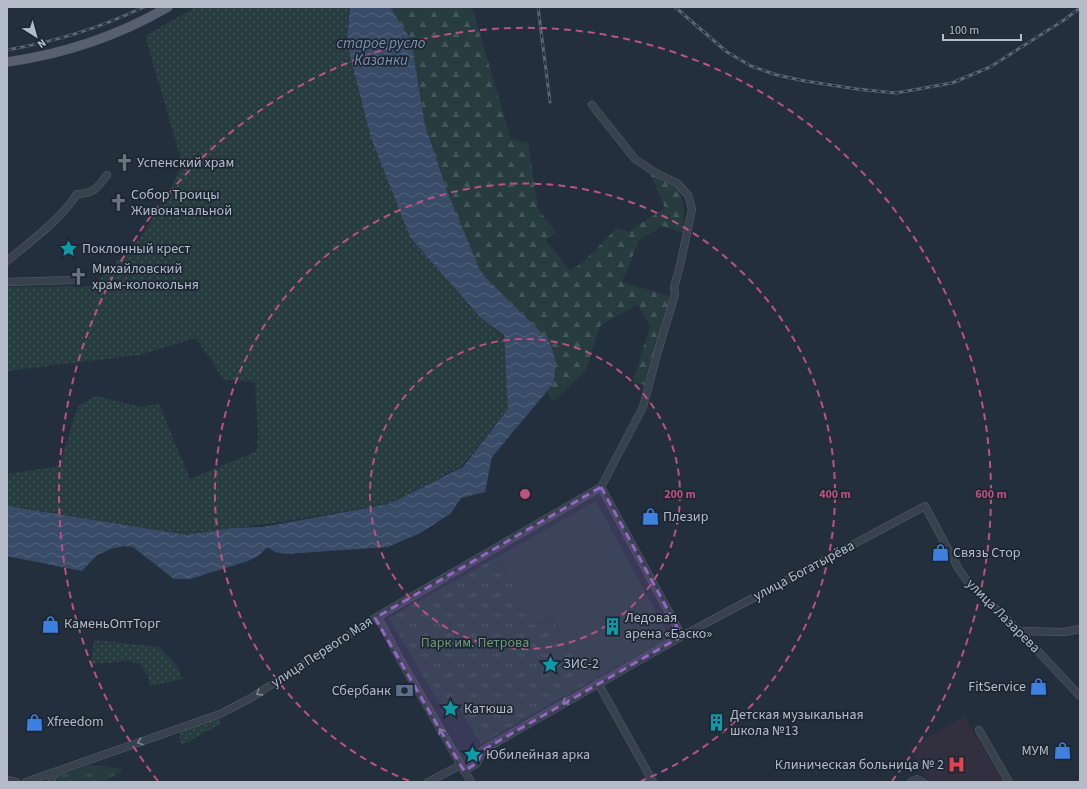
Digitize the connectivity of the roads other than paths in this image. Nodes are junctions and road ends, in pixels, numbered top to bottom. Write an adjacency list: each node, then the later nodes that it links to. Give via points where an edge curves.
1 (168, 7): 2 (main road, via 80,46 58,53)
2 (7, 62)
3 (592, 105): 8 (street, via 635,158 656,173 677,183 688,195 692,209 674,294 643,407)
4 (107, 175): 5 (street, via 95,190 78,194 68,209)
5 (7, 261)
6 (73, 280): 7 (street)
7 (7, 282)
8 (601, 487): 10 (street, улица Первого Мая); 13 (street)
9 (925, 506): 12 (street, улица Лазарева, via 968,582); 13 (street, улица Богатырёва)
10 (375, 618): 17 (street, one-way to 10, via 381,623); 18 (street, улица Первого Мая, one-way to 18, via 251,698 220,714)
11 (1080, 629): 12 (street, via 1064,632)
12 (1019, 631): 15 (street, улица Лазарева)
13 (682, 636): 14 (street, улица Богатырёва)
14 (598, 683): 17 (street, улица Богатырёва, one-way to 17, via 483,750 478,763); 25 (street)
15 (1080, 696)
16 (979, 730): 28 (street)
17 (463, 768): 23 (street, улица Богатырёва); 24 (street)
18 (59, 771): 21 (street, улица Первого Мая); 22 (street)
19 (7, 780): 20 (street)
20 (16, 782)
21 (26, 782)
22 (51, 782)
23 (428, 782)
24 (471, 782)
25 (653, 782)
26 (912, 782): 27 (street, via 916,779)
27 (923, 782)
28 (1009, 782)

